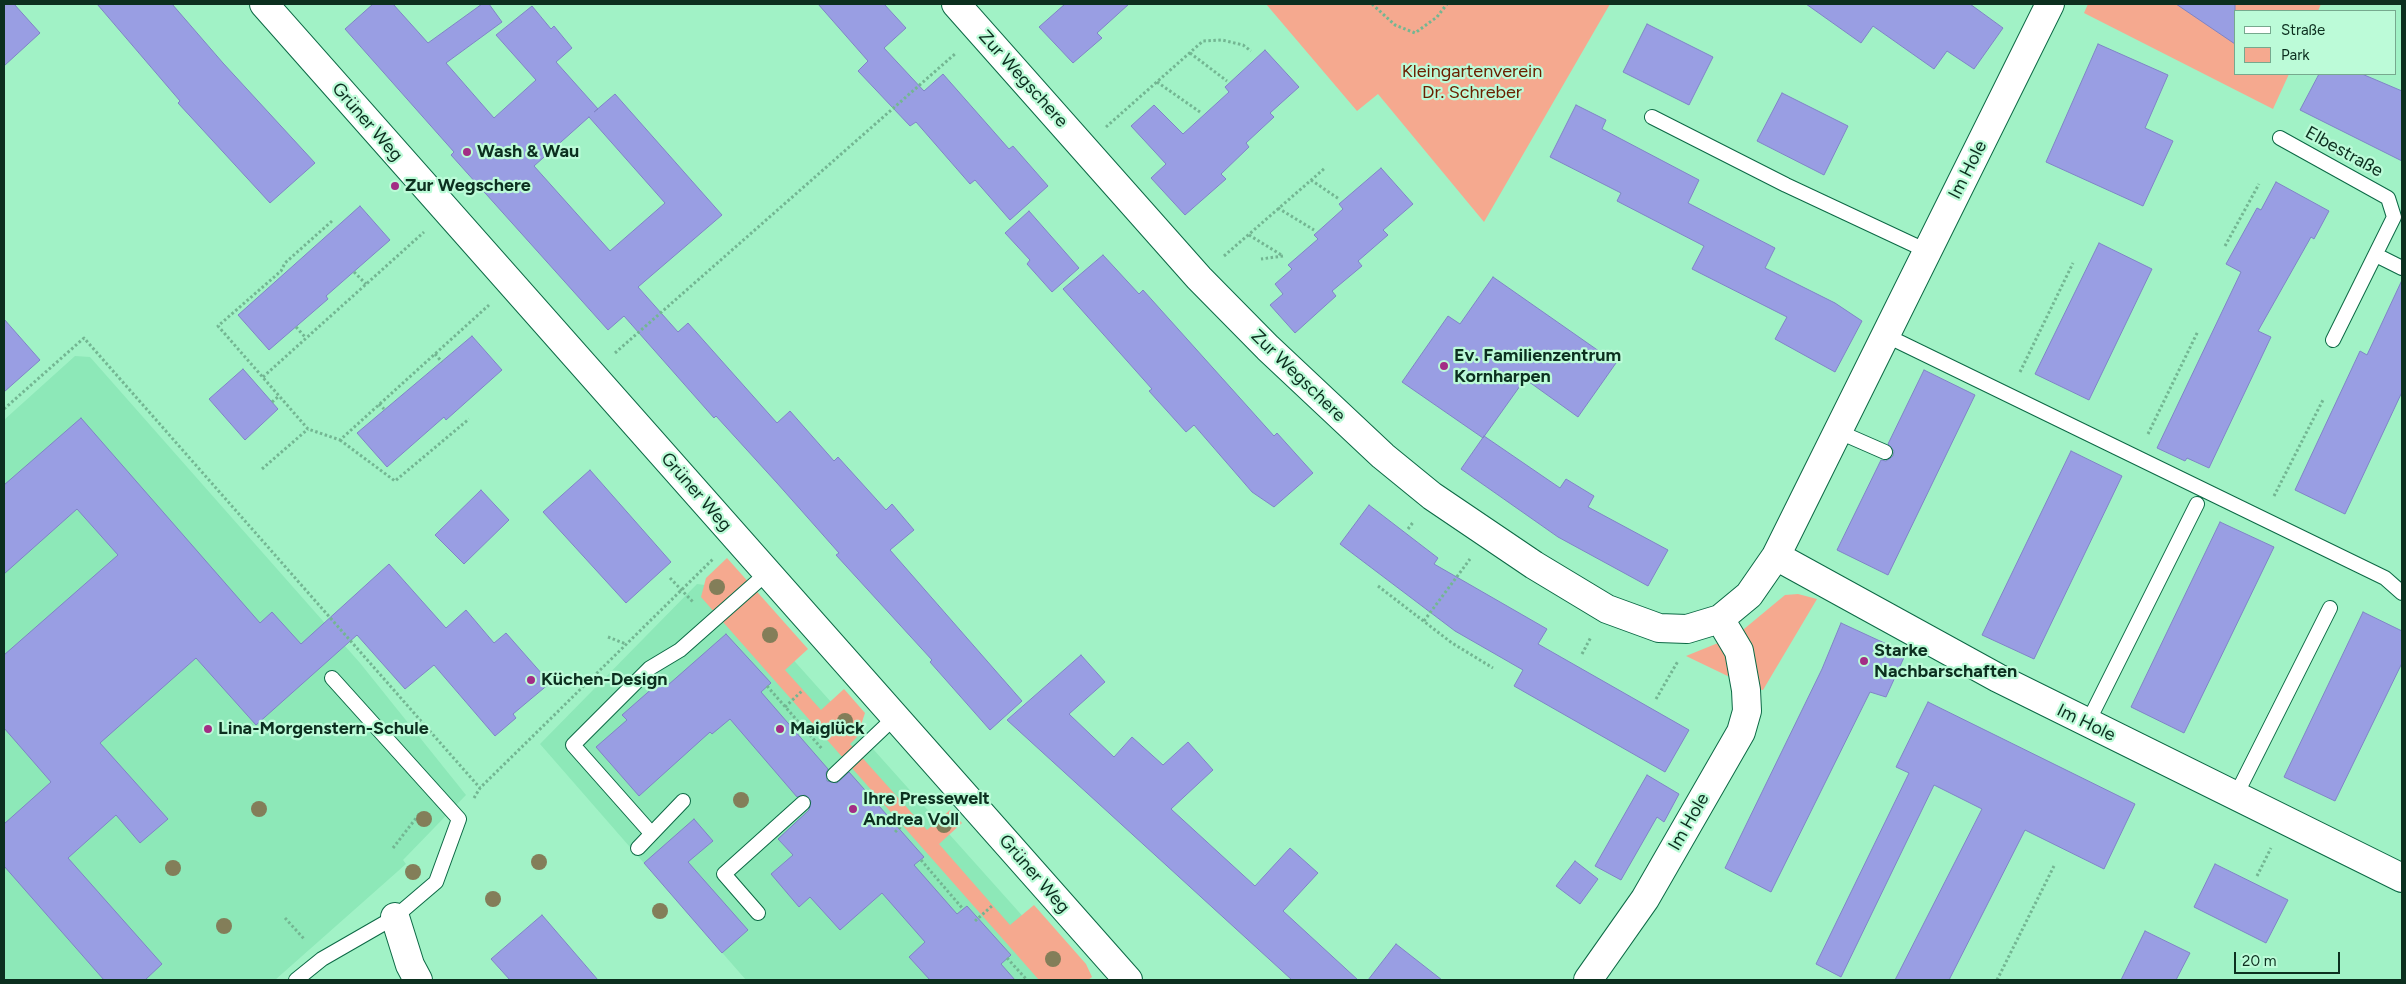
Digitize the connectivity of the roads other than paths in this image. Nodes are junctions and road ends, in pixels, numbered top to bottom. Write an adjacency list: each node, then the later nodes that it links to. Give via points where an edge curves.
1 (264, 4): 15 (street, Grüner Weg)
2 (956, 4): 18 (street, Zur Wegschere, via 1200,278 1268,348 1383,456 1432,496 1534,565 1607,608 1659,628 1687,629)
3 (2050, 4): 6 (street, Im Hole)
4 (1652, 117): 6 (lane)
5 (2280, 138): 7 (lane, Elbestraße, via 2388,198 2394,217)
6 (1927, 251): 9 (street, Im Hole)
7 (2376, 255): 8 (lane); 10 (lane, Elbestraße)
8 (2402, 268)
9 (1885, 335): 11 (street, Im Hole); 16 (lane, via 2385,578)
10 (2333, 340)
11 (1838, 431): 12 (lane); 14 (street, Im Hole)
12 (1885, 452)
13 (2196, 504): 21 (lane)
14 (1776, 556): 18 (street, Im Hole, via 1749,595); 21 (street, Im Hole, via 1937,646)
15 (767, 573): 20 (street, Grüner Weg); 26 (lane, via 680,650 650,668 573,745)
16 (2402, 593)
17 (2330, 608): 23 (lane)
18 (1720, 619): 34 (street, Im Hole, via 1741,660 1747,711 1741,732 1645,899)
19 (332, 678): 30 (lane, via 459,819 436,882)
20 (895, 717): 22 (lane); 33 (street, Grüner Weg)
21 (2087, 724): 23 (street, Im Hole)
22 (837, 772)
23 (2236, 795): 28 (street, Im Hole)
24 (683, 801): 26 (lane)
25 (803, 803): 29 (lane, via 724,874)
26 (651, 833): 27 (lane)
27 (638, 848)
28 (2402, 878)
29 (758, 913)
30 (395, 917): 31 (lane, via 322,959); 32 (street)
31 (296, 980)
32 (418, 980)
33 (1127, 980)
34 (1588, 980)

